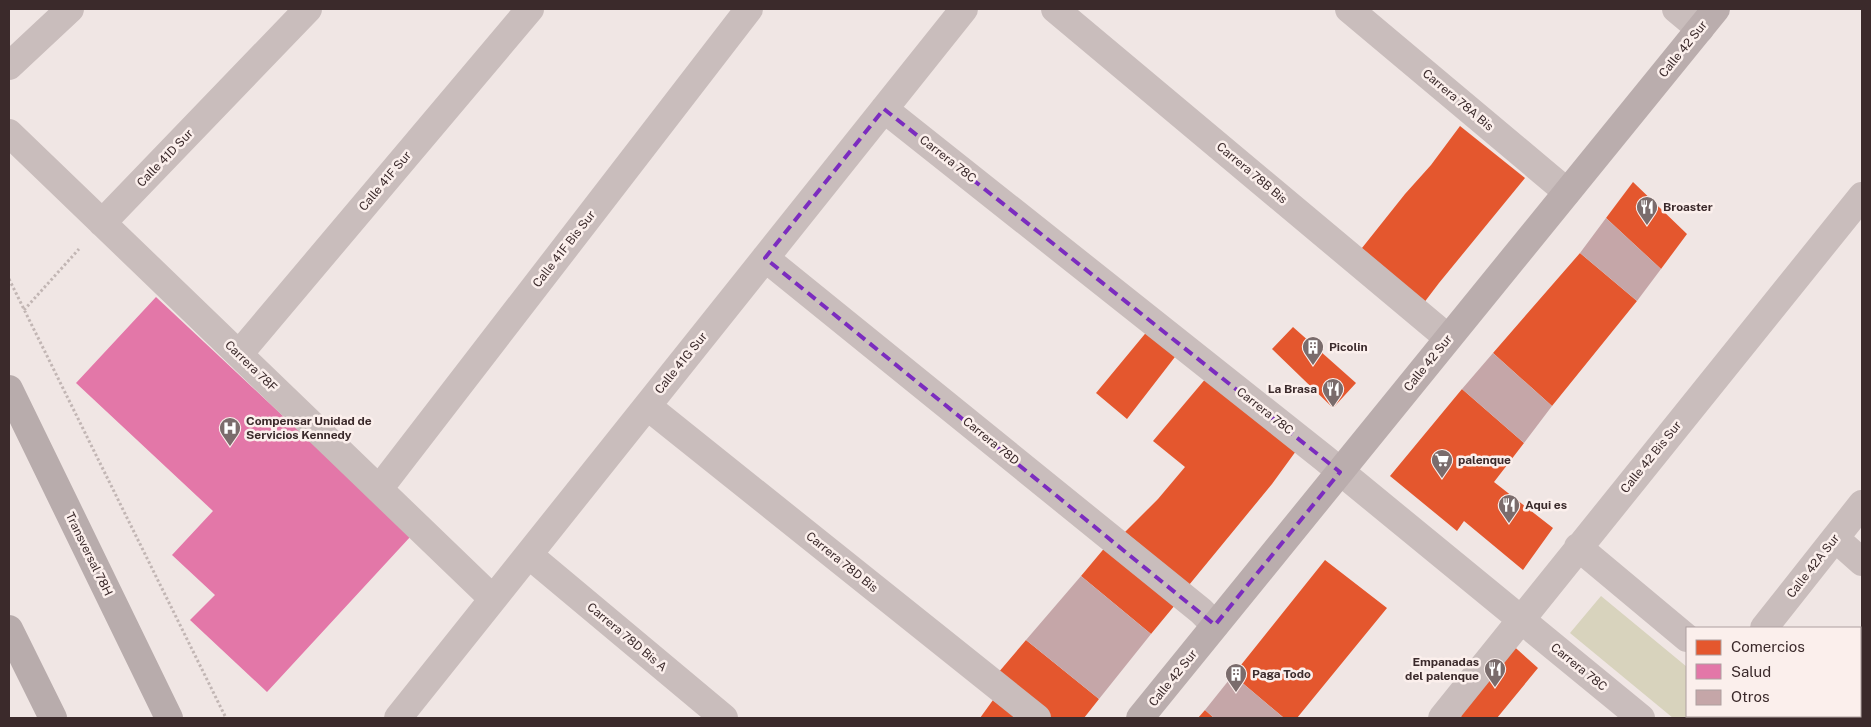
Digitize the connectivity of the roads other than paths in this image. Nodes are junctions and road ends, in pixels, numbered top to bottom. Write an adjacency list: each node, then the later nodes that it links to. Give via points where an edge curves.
1 (70, 9): 10 (street)
2 (308, 9): 15 (street, Calle 41D Sur)
3 (530, 9): 18 (street, Calle 41F Sur)
4 (749, 9): 22 (street, Calle 41F Bis Sur)
5 (964, 9): 11 (street, Calle 41G Sur)
6 (1055, 9): 17 (street, Carrera 78B Bis)
7 (1349, 9): 13 (street, Carrera 78A Bis)
8 (1676, 9): 9 (street)
9 (1708, 19): 13 (street, Calle 42 Sur)
10 (9, 66)
11 (884, 109): 16 (street, Calle 41G Sur); 21 (street, Carrera 78C)
12 (9, 133): 15 (street, Carrera 78F)
13 (1567, 192): 17 (street, Calle 42 Sur)
14 (1862, 196): 25 (street, Calle 42 Bis Sur)
15 (102, 223): 18 (street, Carrera 78F)
16 (765, 258): 20 (street, Calle 41G Sur); 30 (street, Carrera 78D)
17 (1448, 338): 21 (street, Calle 42 Sur)
18 (239, 354): 22 (street, Carrera 78F)
19 (9, 389): 35 (main road, Transversal 78H)
20 (647, 406): 26 (street, Calle 41G Sur); 38 (street, Carrera 78D Bis)
21 (1340, 472): 29 (street, Carrera 78C); 30 (street, Calle 42 Sur)
22 (379, 489): 28 (street, Carrera 78F)
23 (1862, 504): 24 (street, Calle 42A Sur)
24 (1835, 538): 27 (street); 31 (street, Calle 42A Sur)
25 (1578, 547): 29 (street, Calle 42 Bis Sur); 33 (street)
26 (529, 555): 28 (street, Calle 41G Sur); 37 (street, Carrera 78D Bis A)
27 (1862, 562)
28 (493, 599): 36 (street, Calle 41G Sur)
29 (1520, 620): 40 (street, Calle 42 Bis Sur); 41 (street, Carrera 78C)
30 (1216, 625): 39 (street, Calle 42 Sur)
31 (1765, 627)
32 (9, 629): 34 (main road)
33 (1686, 637)
34 (53, 718)
35 (169, 718)
36 (398, 718)
37 (724, 718)
38 (1037, 718)
39 (1140, 718)
40 (1442, 718)
41 (1641, 718)

